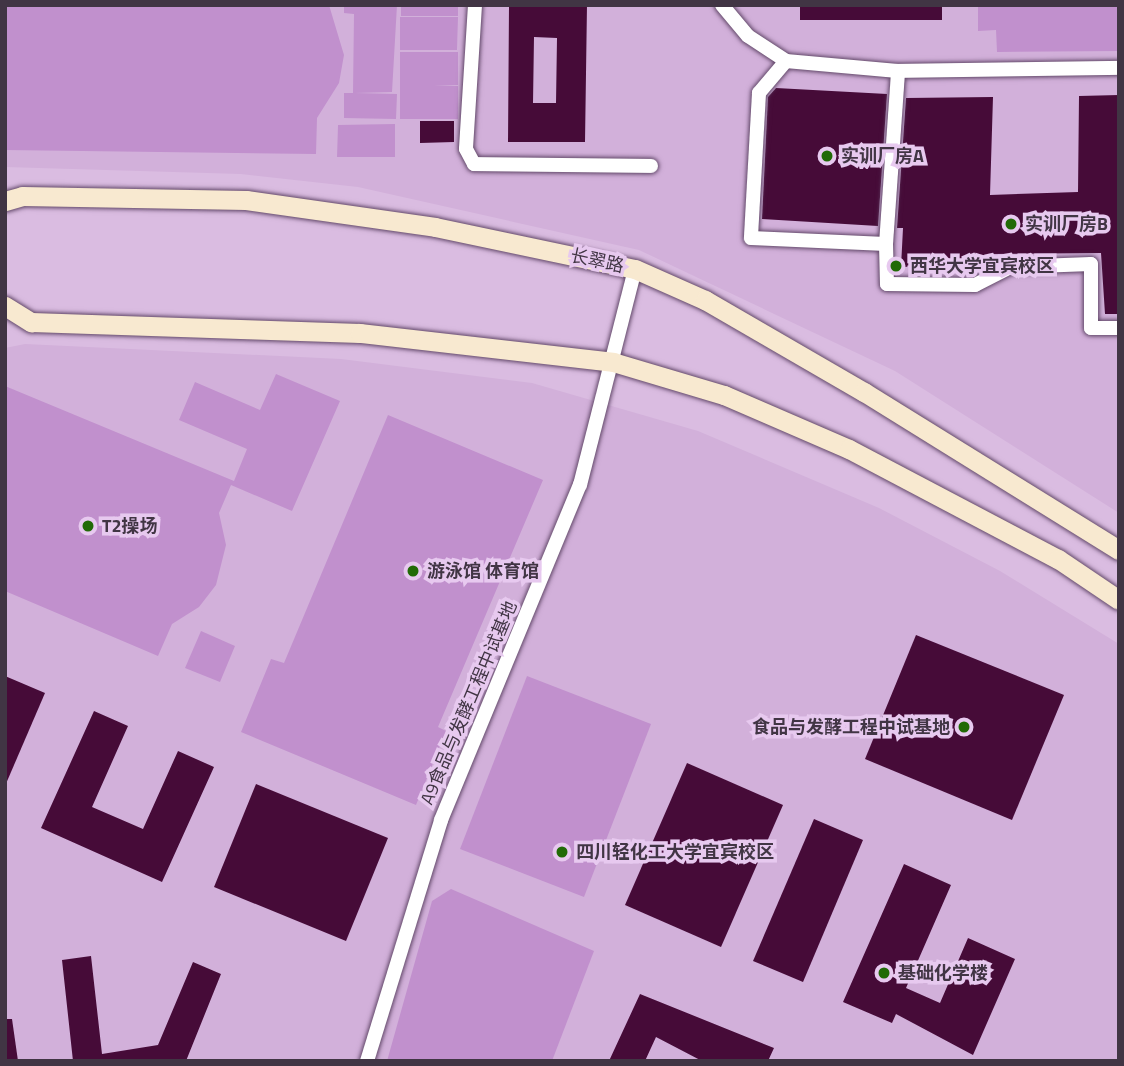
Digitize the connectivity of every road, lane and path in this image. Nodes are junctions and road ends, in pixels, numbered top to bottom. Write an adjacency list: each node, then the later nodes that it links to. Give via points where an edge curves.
1 (475, 5): 6 (street, via 466,149 474,164)
2 (729, 9): 3 (street)
3 (786, 61): 5 (street); 8 (street, via 759,93 751,238)
4 (1119, 68): 5 (street)
5 (898, 71): 8 (street)
6 (651, 166)
7 (5, 201): 9 (main road, 长翠路, via 22,196 246,201 435,227)
8 (886, 244): 11 (street, via 887,284 975,285 1010,267 1091,264 1091,328)
9 (635, 269): 12 (street, A9食品与发酵工程中试基地); 13 (main road, 长翠路, via 705,300 864,392)
10 (5, 306): 12 (main road, via 31,322 360,333)
11 (1119, 328)
12 (613, 362): 14 (main road, via 724,395 849,449 1058,559); 15 (street, A9食品与发酵工程中试基地, via 580,485 425,864)
13 (1119, 550)
14 (1119, 600)
15 (367, 1061)

